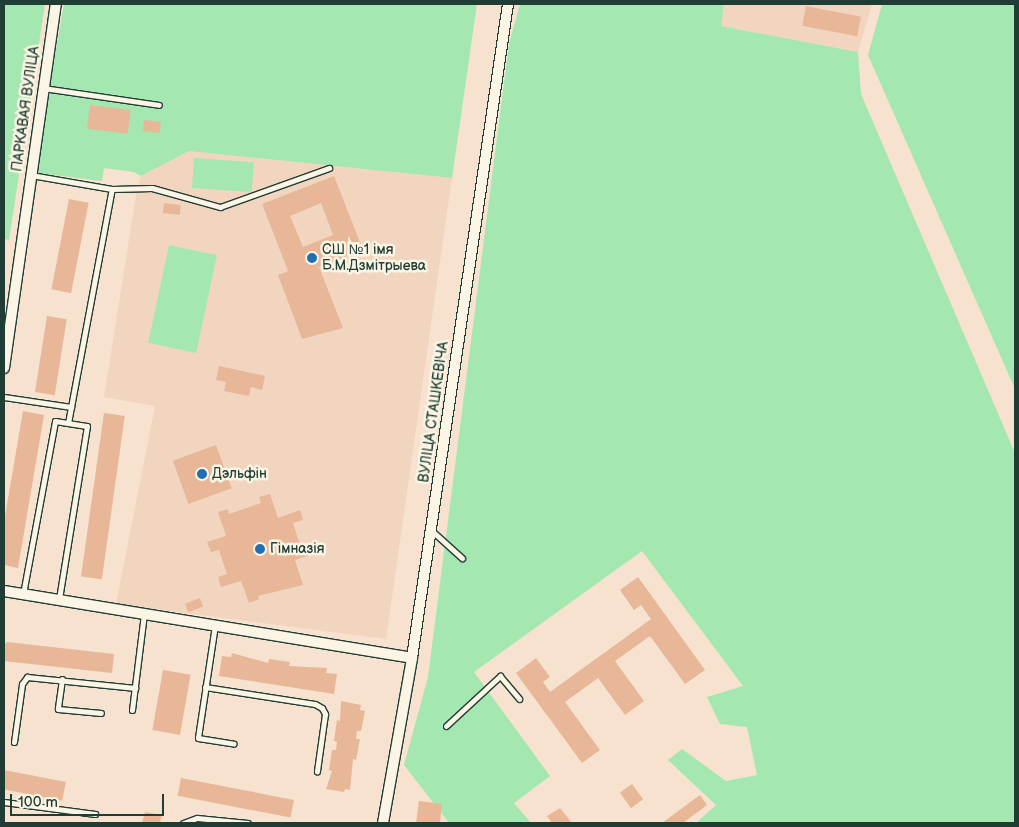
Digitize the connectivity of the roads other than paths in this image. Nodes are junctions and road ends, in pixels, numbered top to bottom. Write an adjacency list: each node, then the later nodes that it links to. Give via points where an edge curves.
1 (56, 4): 3 (street, ПАРКАВАЯ ВУЛІЦА)
2 (508, 4): 12 (street, ВУЛІЦА СТАШКЕВІЧА)
3 (42, 88): 4 (lane); 6 (street, ПАРКАВАЯ ВУЛІЦА)
4 (159, 105)
5 (329, 168): 7 (lane, via 220,207 152,188)
6 (31, 175): 7 (lane); 8 (street, ПАРКАВАЯ ВУЛІЦА)
7 (112, 188): 10 (lane)
8 (4, 368)
9 (4, 397): 10 (lane)
10 (71, 407): 11 (lane)
11 (68, 423): 15 (lane, via 55,421); 16 (lane, via 87,426)
12 (431, 530): 13 (lane); 19 (street, ВУЛІЦА СТАШКЕВІЧА)
13 (462, 558)
14 (4, 591): 15 (street)
15 (23, 594): 16 (street)
16 (59, 600): 17 (street)
17 (144, 613): 18 (street); 22 (lane)
18 (215, 624): 19 (street); 21 (lane)
19 (412, 658): 34 (street, ВУЛІЦА СТАШКЕВІЧА)
20 (62, 679): 22 (lane); 25 (lane, via 58,709); 27 (lane, via 33,676 22,684)
21 (206, 687): 28 (lane, via 198,738); 29 (lane, via 322,708 326,714)
22 (135, 688): 24 (lane)
23 (519, 699): 26 (lane, via 500,676)
24 (132, 710)
25 (101, 713)
26 (446, 726)
27 (14, 742)
28 (234, 744)
29 (316, 771)
30 (4, 802): 31 (lane)
31 (94, 814)
32 (183, 823): 33 (lane, via 197,818)
33 (248, 823)
34 (383, 823)

